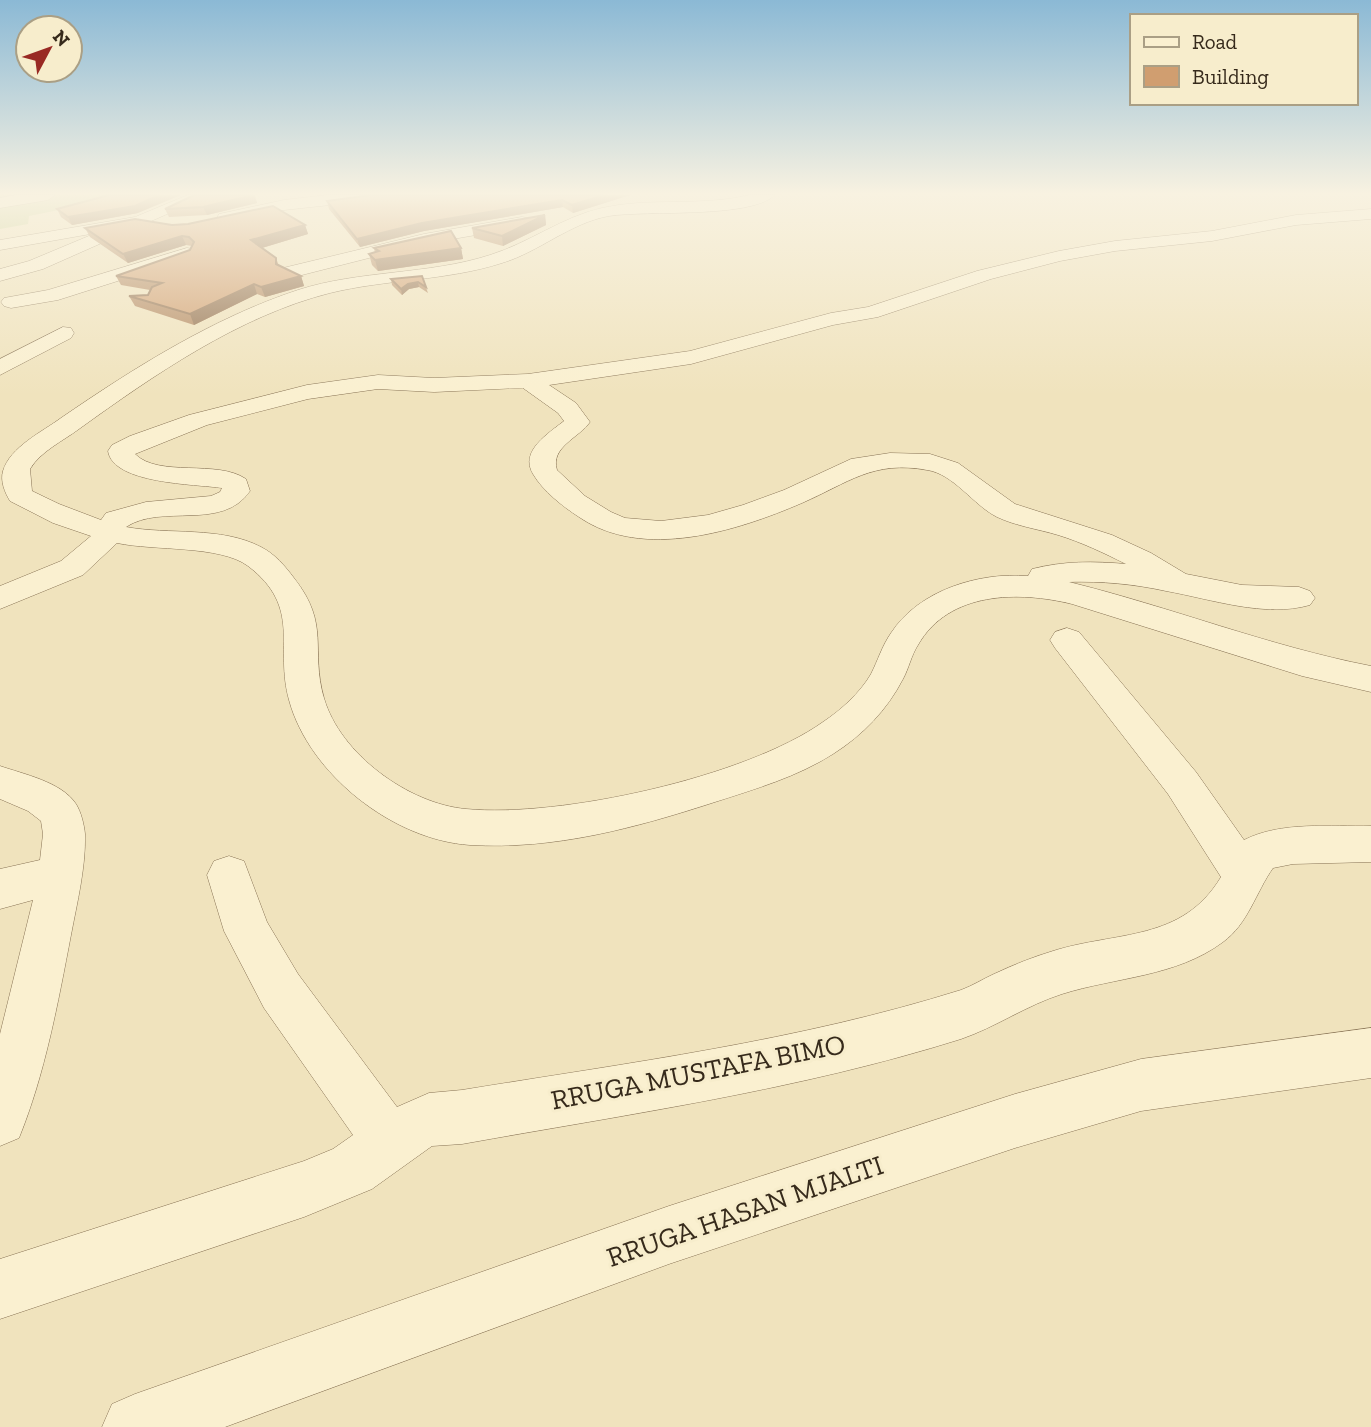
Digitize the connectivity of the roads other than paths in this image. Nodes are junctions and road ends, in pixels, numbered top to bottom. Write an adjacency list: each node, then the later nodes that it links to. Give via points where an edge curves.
1 (38, 262): 7 (street)
2 (160, 262): 8 (street)
3 (328, 262): 6 (street)
4 (486, 262): 14 (street, via 305,295 229,328)
5 (1038, 262): 15 (street, via 871,313 831,319 699,356)
6 (290, 272)
7 (9, 273): 10 (street, via 13,280)
8 (85, 286): 9 (street); 10 (street)
9 (121, 293)
10 (6, 306)
11 (63, 333): 13 (street)
12 (150, 345): 14 (street, via 120,371 125,379)
13 (0, 368)
14 (134, 380): 16 (street, via 27,456 15,480 20,495 37,506)
15 (528, 381): 16 (street, via 349,384 256,404 159,433 121,451 126,463 229,480 236,491 216,504 129,514 116,519); 17 (street, via 567,408 578,422 546,449 547,477 589,512 617,526 668,529 708,523 783,500 852,468 877,462 934,462 1005,510 1101,541)
16 (107, 531): 18 (street, via 235,548 256,555 297,607 307,702 344,764 380,794 461,826 530,827 618,813 751,775 804,754 833,736 877,694 904,640 929,612 973,591); 19 (street, via 104,540 72,568)
17 (1175, 581): 18 (street, via 1075,571); 20 (street, via 1237,595)
18 (998, 586): 22 (street, via 1069,593 1153,614 1293,663)
19 (0, 598)
20 (1299, 598)
21 (1067, 640): 27 (street, via 1181,783)
22 (1371, 679)
23 (0, 782): 25 (street, via 61,814 65,824)
24 (1371, 844): 27 (street, RRUGA MUSTAFA BIMO, via 1293,846 1260,852)
25 (60, 874): 28 (street); 30 (street, via 39,977)
26 (229, 875): 31 (street, via 247,931 281,991)
27 (1244, 875): 31 (street, RRUGA MUSTAFA BIMO, via 1234,897 1212,924 1187,941 1069,970 1020,986 964,1013 771,1063 429,1120)
28 (0, 889)
29 (1371, 1053): 33 (street, RRUGA HASAN MJALTI, via 1141,1084 1015,1121 669,1235)
30 (0, 1119)
31 (391, 1143): 32 (street, RRUGA MUSTAFA BIMO, via 352,1169 304,1189)
32 (0, 1289)
33 (135, 1427)

